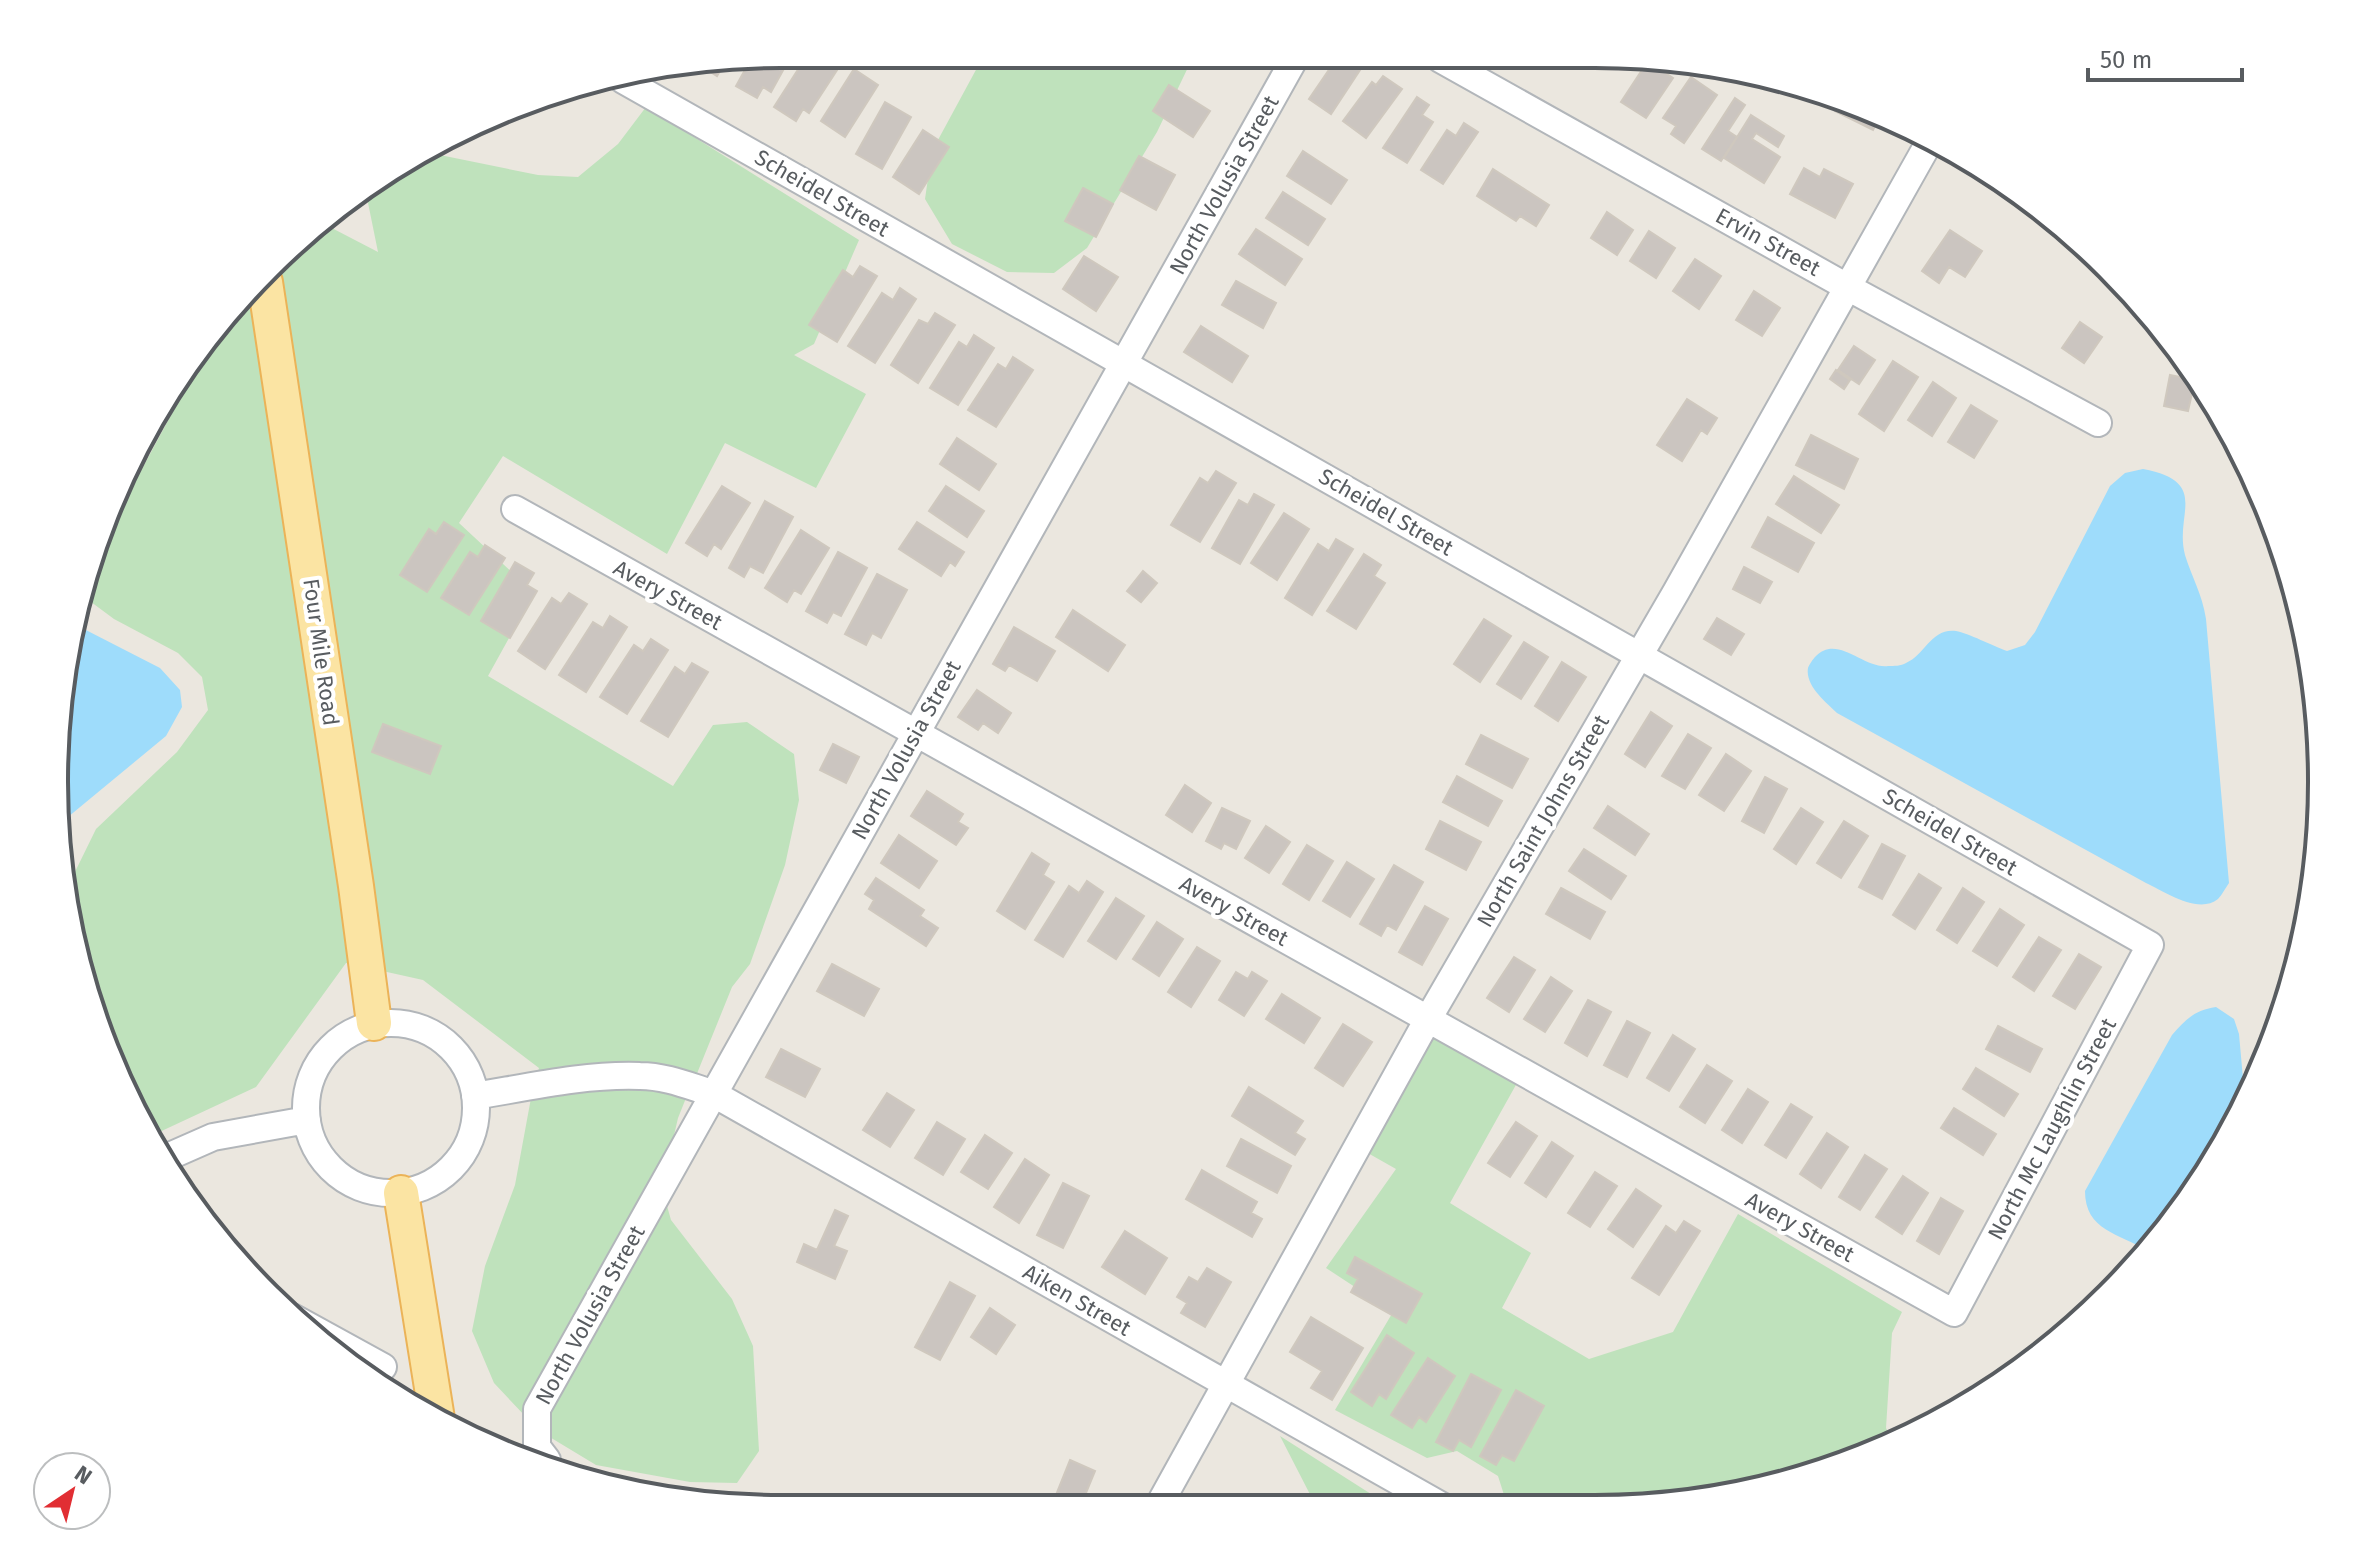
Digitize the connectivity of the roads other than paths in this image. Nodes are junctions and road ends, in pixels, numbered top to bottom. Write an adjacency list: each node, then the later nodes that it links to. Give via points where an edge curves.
1 (1289, 68): 7 (street, North Volusia Street)
2 (1456, 68): 5 (street, Ervin Street)
3 (631, 84): 7 (street, Scheidel Street)
4 (1925, 150): 5 (street, North Saint Johns Street)
5 (1849, 288): 8 (street, Ervin Street); 10 (street, North Saint Johns Street)
6 (266, 289): 14 (main road, Four Mile Road)
7 (1123, 363): 10 (street, Scheidel Street); 11 (street, North Volusia Street)
8 (2098, 423)
9 (515, 509): 11 (street, Avery Street)
10 (1639, 655): 12 (street, Scheidel Street); 13 (street, North Saint Johns Street)
11 (915, 733): 13 (street, Avery Street); 15 (street, North Volusia Street)
12 (2150, 945): 20 (street, North Mc Laughlin Street)
13 (1428, 1019): 20 (street, Avery Street); 23 (street, North Saint Johns Street)
14 (374, 1023): 16 (street, via 409,1024 432,1034 452,1050 469,1075); 17 (street, via 355,1030 322,1058 310,1082)
15 (712, 1093): 16 (street, Aiken Street, via 642,1075); 23 (street, Aiken Street); 25 (street, North Volusia Street, via 537,1409)
16 (475, 1096): 19 (street, via 476,1117 459,1159 432,1182)
17 (307, 1120): 18 (street, via 213,1137); 19 (street, via 319,1152 343,1178 366,1191)
18 (174, 1154)
19 (401, 1193): 24 (main road)
20 (1954, 1313)
21 (364, 1360): 22 (street)
22 (383, 1367)
23 (1226, 1384): 26 (street, North Saint Johns Street); 27 (street, Aiken Street)
24 (435, 1404)
25 (542, 1454)
26 (1165, 1495)
27 (1423, 1495)

